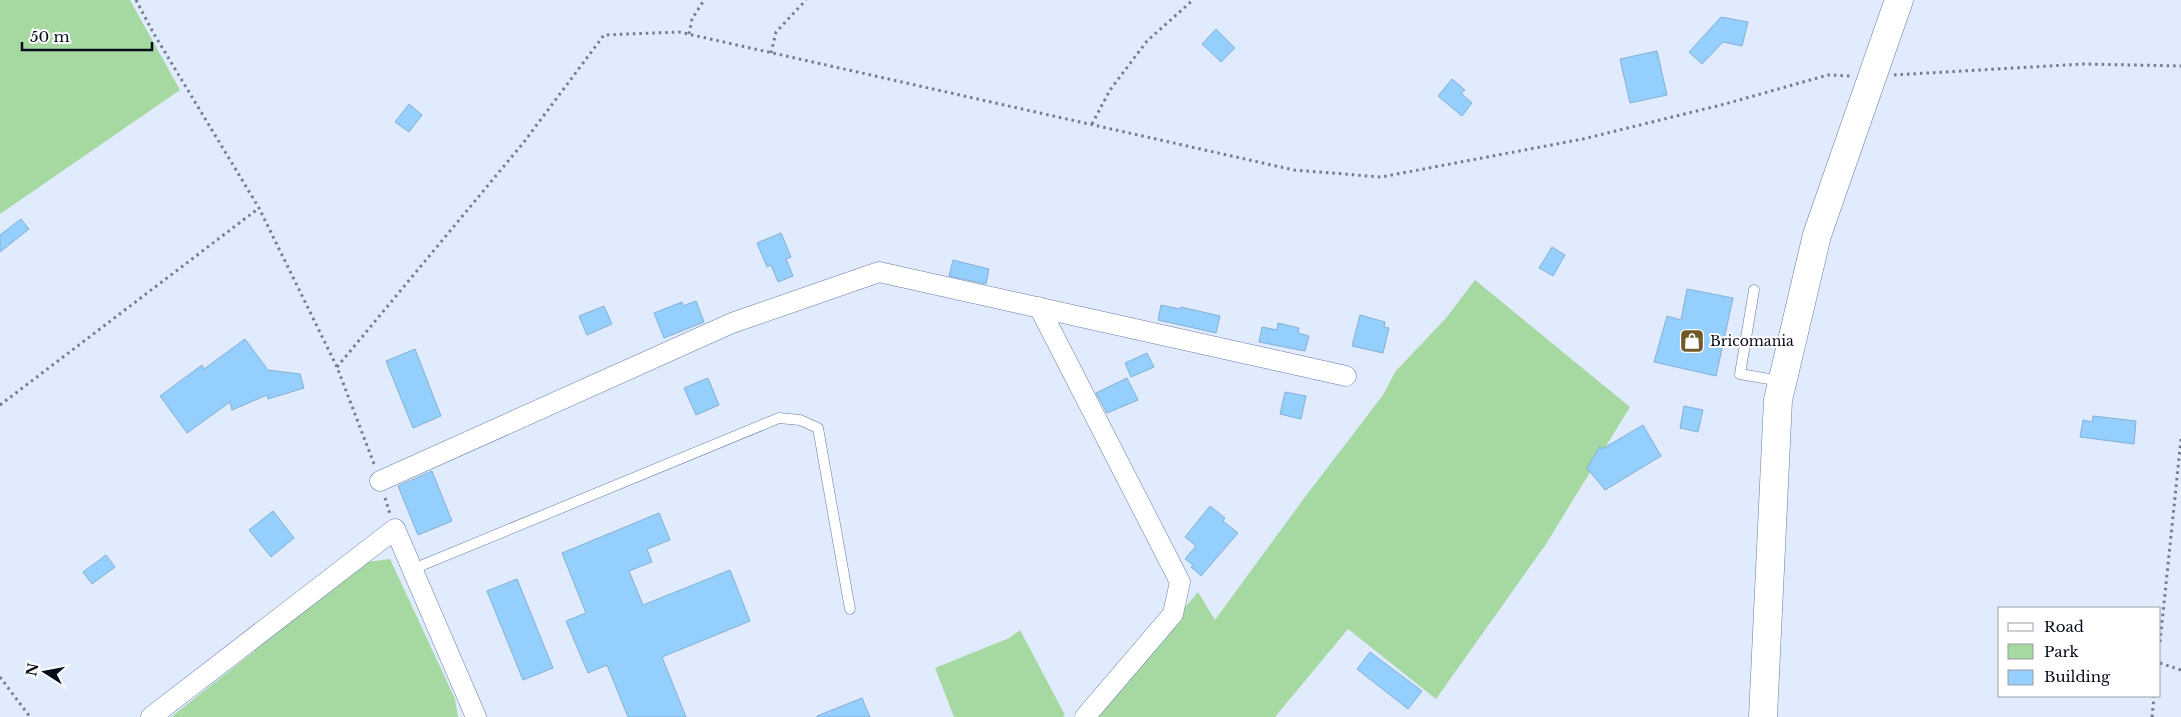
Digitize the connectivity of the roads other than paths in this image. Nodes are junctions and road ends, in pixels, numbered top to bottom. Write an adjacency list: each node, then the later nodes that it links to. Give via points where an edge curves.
1 (1900, 0): 5 (main road, via 1817,235)
2 (1754, 290): 5 (lane, via 1740,374)
3 (1039, 307): 4 (street); 6 (street, via 879,272 732,323); 11 (street, via 1180,582 1173,614)
4 (1346, 376)
5 (1782, 381): 12 (main road, via 1778,400)
6 (380, 481)
7 (413, 569): 8 (lane, via 779,418 800,420 818,428); 9 (street, via 395,529); 10 (street)
8 (850, 609)
9 (151, 717)
10 (476, 717)
11 (1085, 717)
12 (1762, 717)

